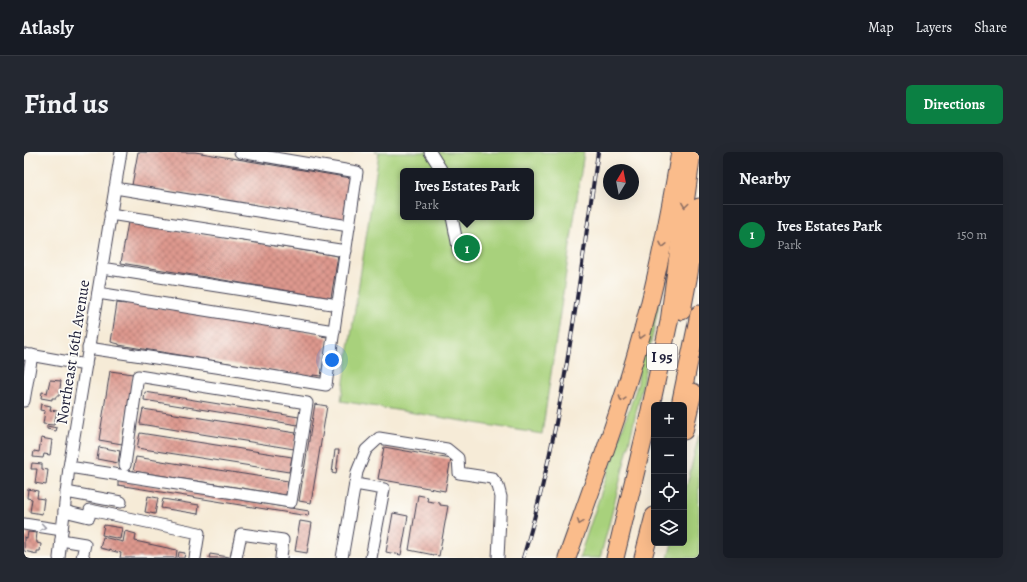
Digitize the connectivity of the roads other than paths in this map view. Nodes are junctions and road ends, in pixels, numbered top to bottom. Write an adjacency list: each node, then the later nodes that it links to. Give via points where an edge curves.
1 (121, 152): 7 (street, Northeast 16th Avenue)
2 (240, 152): 11 (street, via 357,172)
3 (430, 152): 6 (street)
4 (680, 152): 46 (highway, one-way to 46, via 665,238 644,325 618,411)
5 (692, 152): 47 (highway, I 95, one-way to 47, via 669,322)
6 (440, 168)
7 (115, 188): 9 (street, Northeast 16th Avenue); 11 (street)
8 (699, 207): 24 (highway, via 689,274)
9 (110, 214): 12 (street); 14 (street, Northeast 16th Avenue)
10 (453, 220): 13 (street)
11 (349, 226): 12 (street)
12 (346, 251): 16 (street)
13 (459, 252)
14 (102, 268): 15 (street, Northeast 16th Avenue); 16 (street)
15 (98, 293): 18 (street); 19 (street, Northeast 16th Avenue)
16 (338, 305): 18 (street)
17 (699, 314): 25 (highway)
18 (334, 331): 19 (street, via 326,385)
19 (88, 348): 21 (street, Northeast 16th Avenue)
20 (28, 354): 21 (street); 23 (street)
21 (86, 365): 29 (street, Northeast 16th Avenue)
22 (699, 366): 26 (highway, I 95)
23 (24, 401)
24 (664, 402)
25 (681, 402)
26 (687, 417)
27 (651, 455): 48 (highway)
28 (124, 465): 29 (street, via 138,376 307,403 291,502)
29 (69, 467): 31 (street, Northeast 16th Avenue)
30 (355, 484): 43 (street); 44 (street, via 384,489); 45 (street, via 366,450 379,438 447,449 458,458 459,473 492,478 498,486 501,497)
31 (66, 492): 32 (street); 33 (street, Northeast 16th Avenue)
32 (121, 502)
33 (64, 511): 36 (street, Northeast 16th Avenue); 40 (street, via 89,517 90,510 199,533)
34 (24, 524): 36 (street, one-way to 36)
35 (651, 527): 49 (highway)
36 (61, 535): 38 (street, Northeast 16th Avenue); 39 (street, via 85,544)
37 (654, 546): 50 (highway)
38 (59, 558)
39 (84, 558)
40 (195, 558)
41 (236, 558): 42 (street, via 241,534 283,540)
42 (281, 558)
43 (342, 558)
44 (371, 558)
45 (498, 558)
46 (567, 558)
47 (615, 558)
48 (626, 558)
49 (643, 558)
50 (652, 558)

